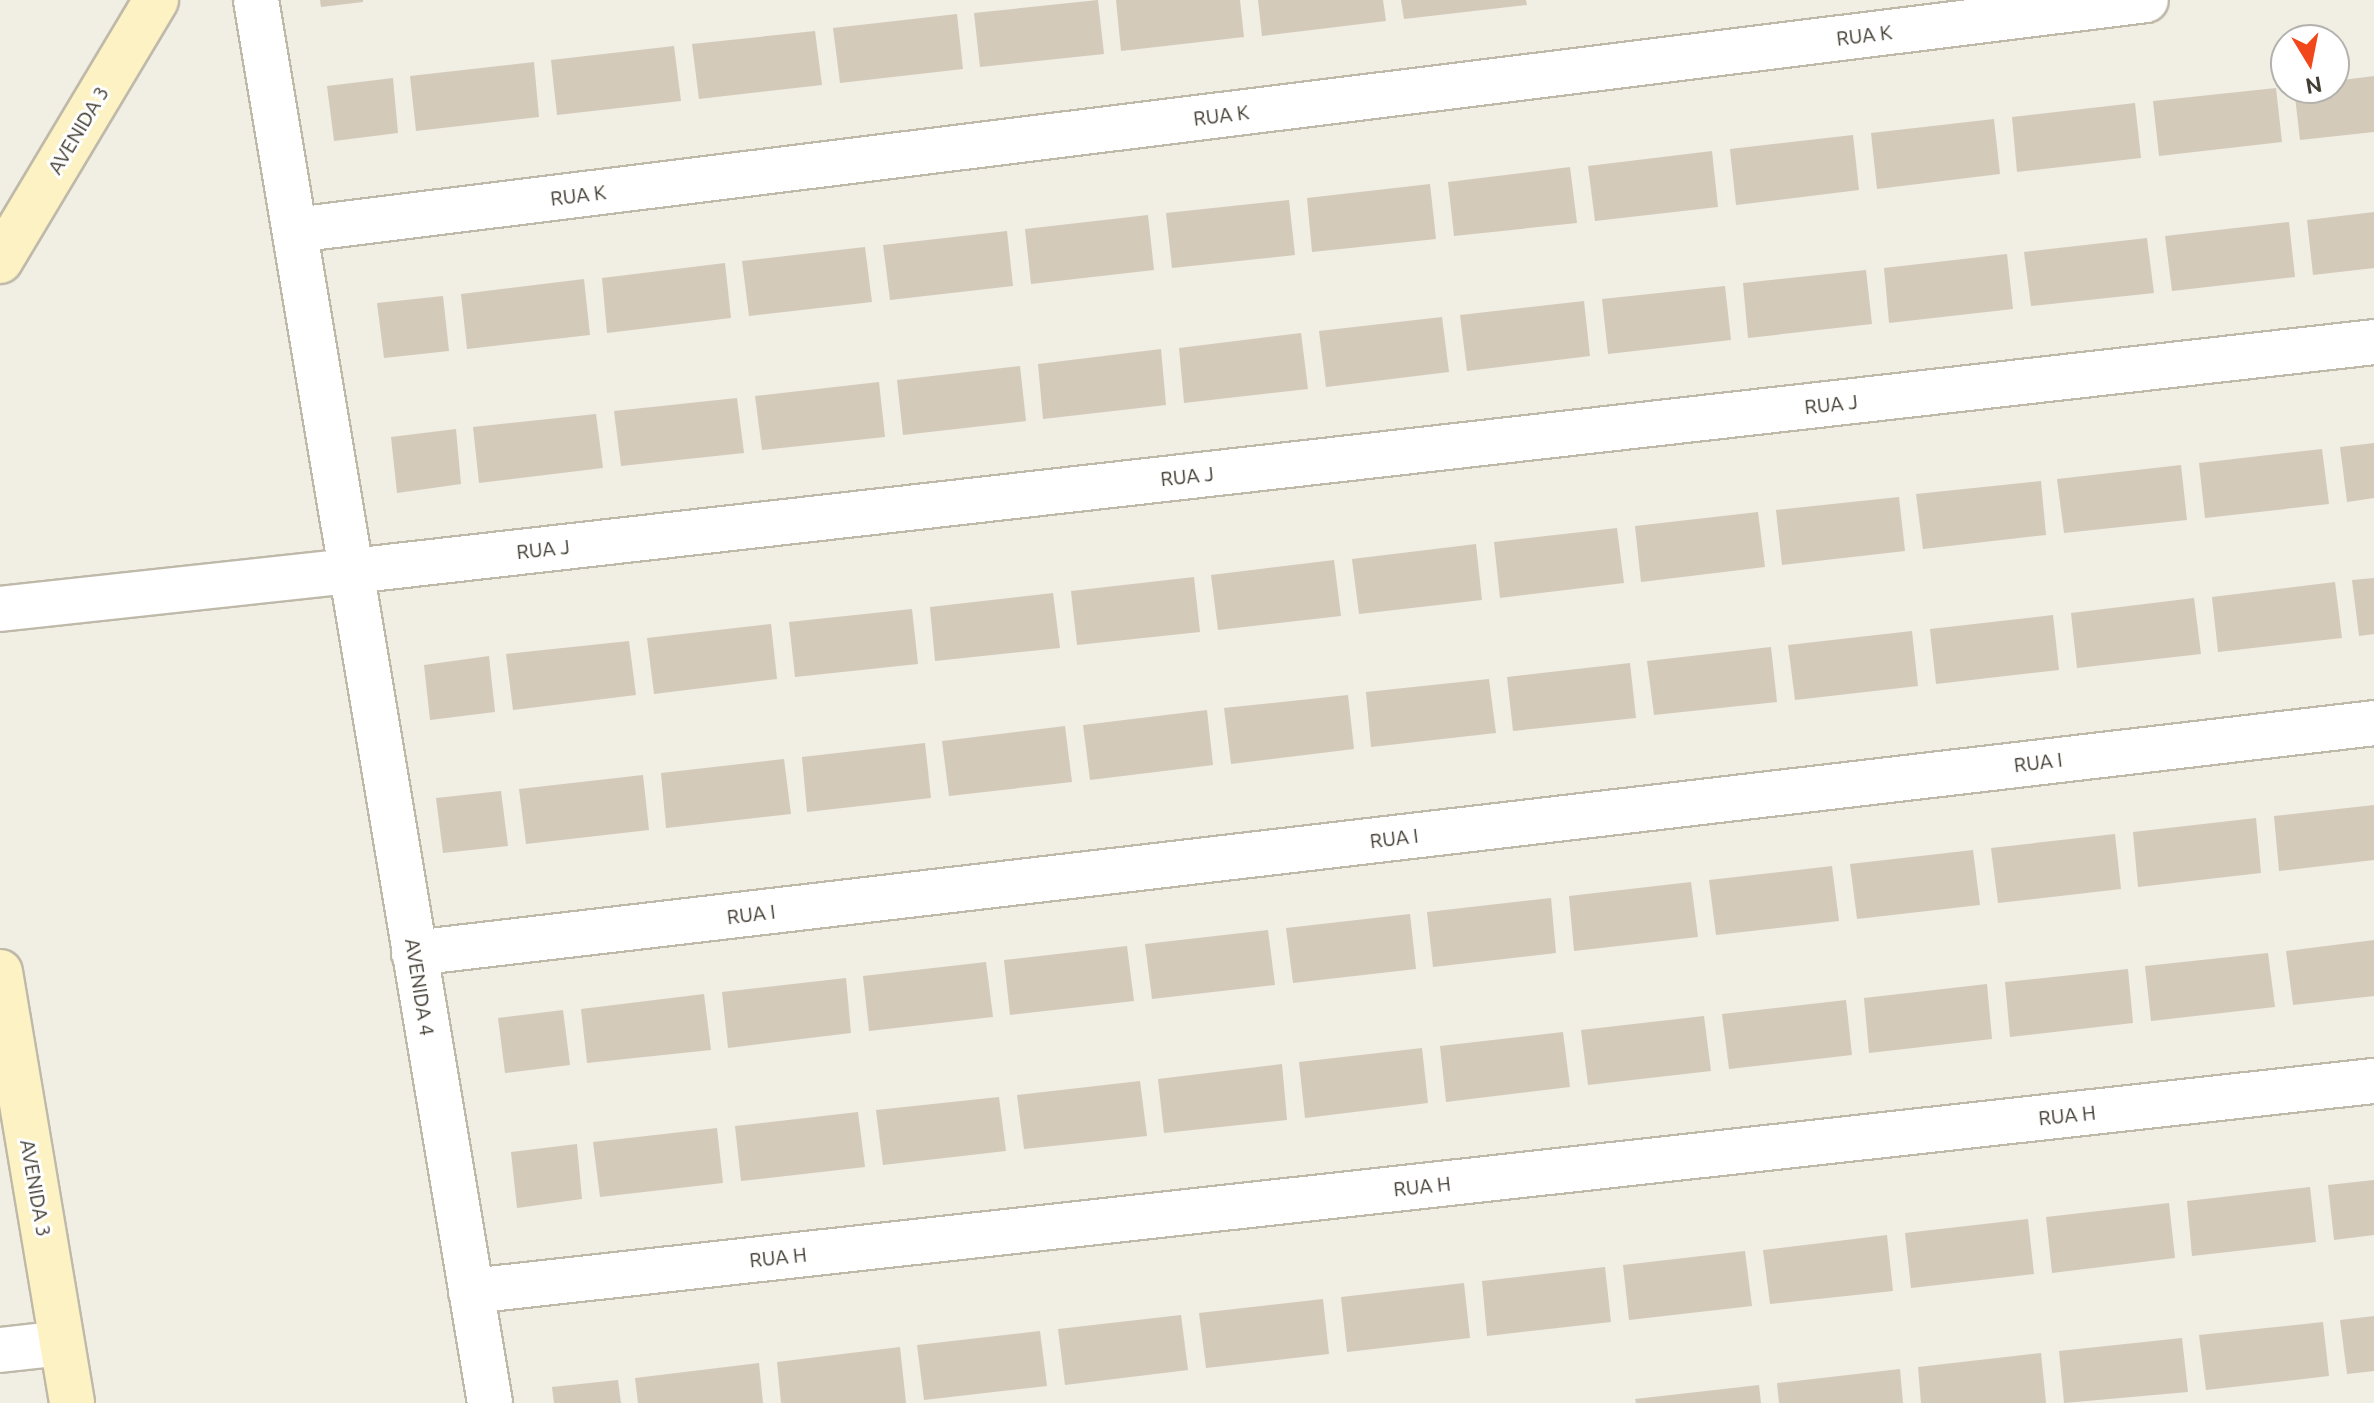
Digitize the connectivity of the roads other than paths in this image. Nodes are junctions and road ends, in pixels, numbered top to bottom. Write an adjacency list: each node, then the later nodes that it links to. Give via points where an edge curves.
1 (156, 0): 5 (main road, AVENIDA 3)
2 (256, 0): 4 (street, AVENIDA 4)
3 (2146, 0): 4 (street, RUA K)
4 (295, 230): 7 (street, AVENIDA 4)
5 (0, 261)
6 (2374, 342): 7 (street, RUA J)
7 (352, 571): 8 (street, RUA J); 10 (street, AVENIDA 4)
8 (0, 609)
9 (2374, 723): 10 (street, RUA I)
10 (414, 953): 13 (street, AVENIDA 4)
11 (0, 978): 14 (main road, AVENIDA 3)
12 (2374, 1081): 13 (street, RUA H)
13 (471, 1291): 17 (street, AVENIDA 4)
14 (62, 1343): 15 (street); 16 (main road, AVENIDA 3)
15 (0, 1350)
16 (72, 1403)
17 (490, 1403)

